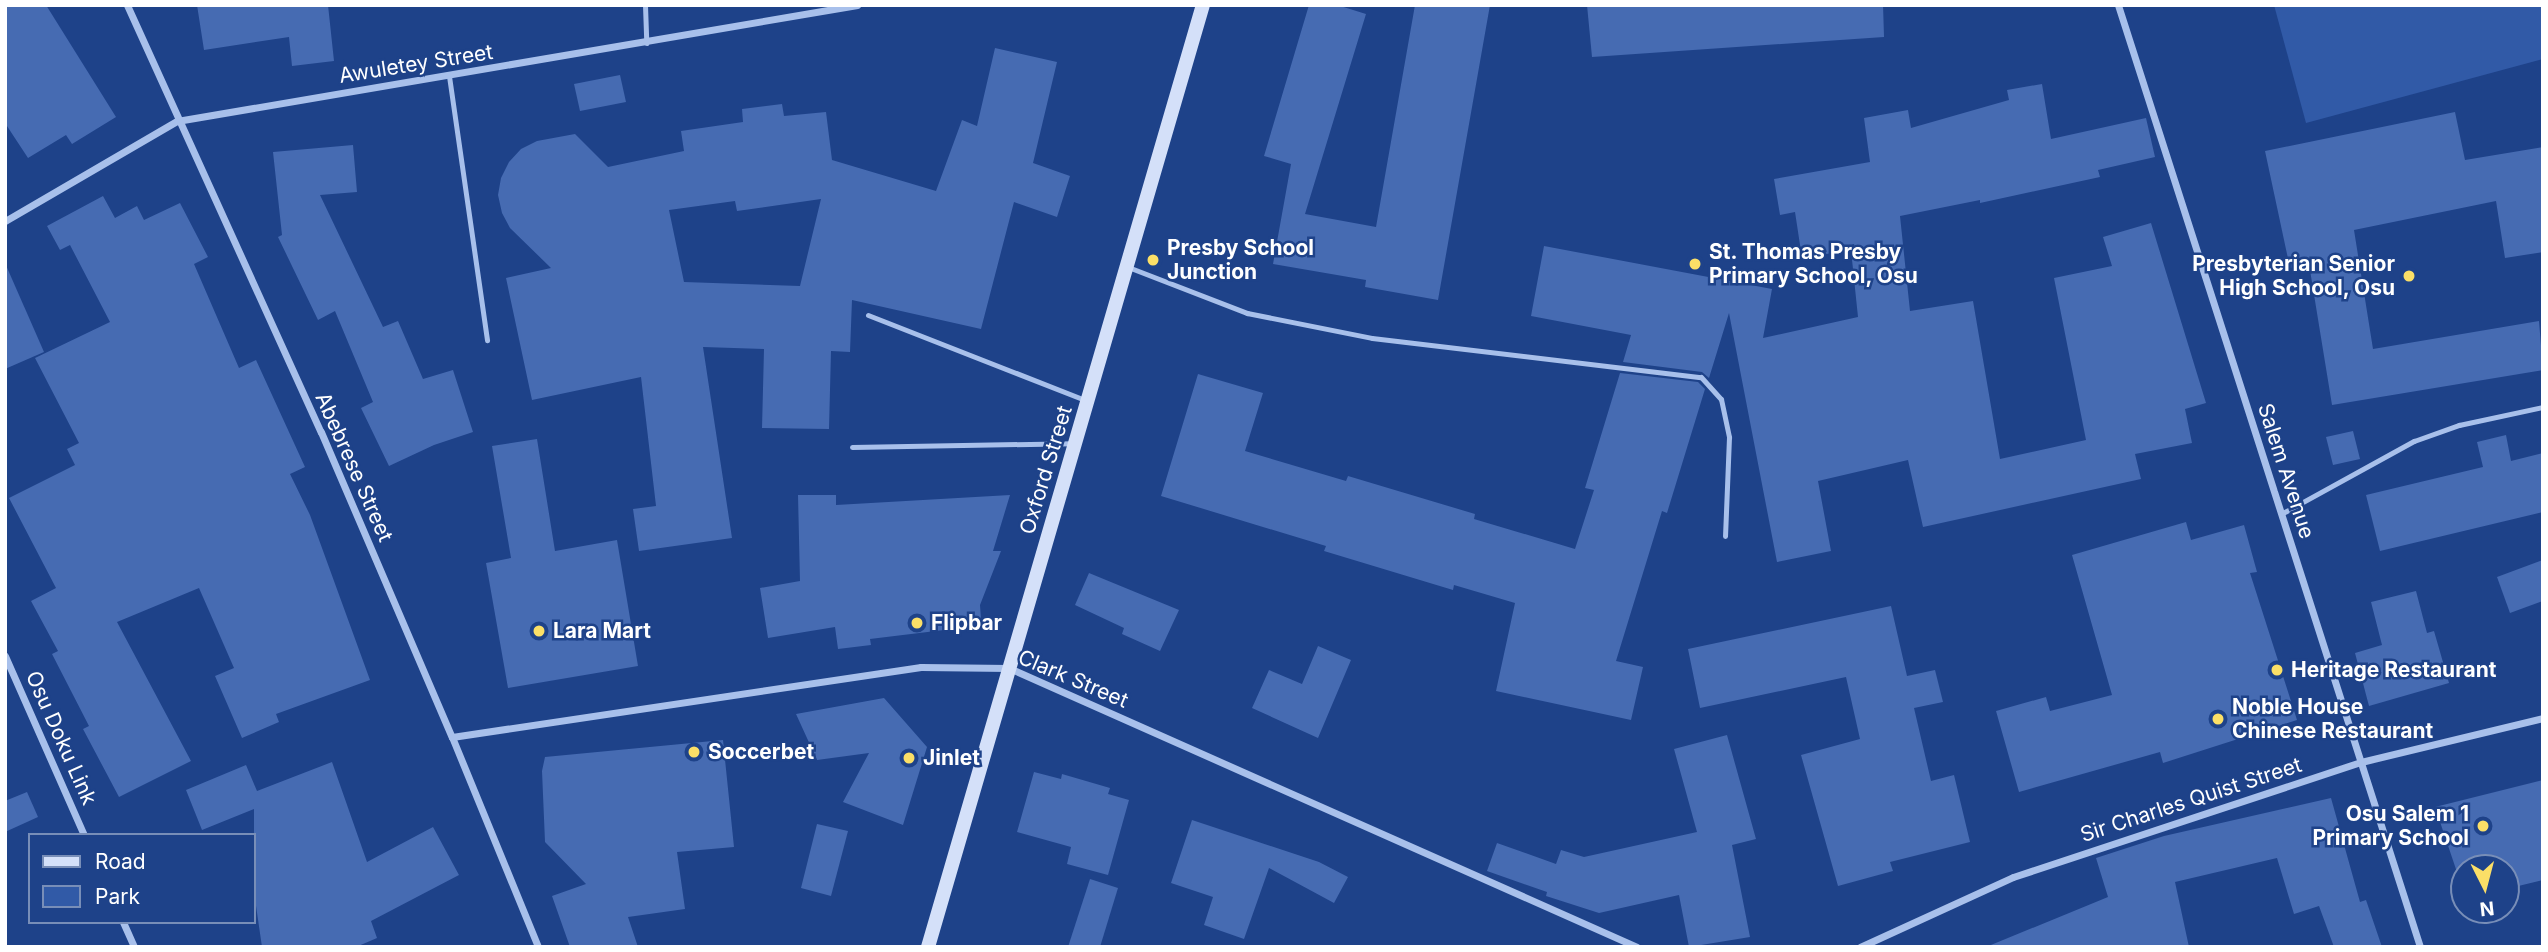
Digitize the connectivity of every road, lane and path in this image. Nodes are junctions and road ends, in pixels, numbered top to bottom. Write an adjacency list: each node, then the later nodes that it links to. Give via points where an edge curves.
1 (127, 5): 8 (street, Abebrese Street)
2 (645, 5): 6 (lane)
3 (857, 5): 6 (street, Awuletey Street)
4 (1203, 5): 10 (main road, Oxford Street)
5 (2118, 5): 17 (street, Salem Avenue)
6 (646, 43): 7 (street, Awuletey Street)
7 (449, 76): 8 (street, Awuletey Street); 12 (lane)
8 (177, 121): 9 (street, Awuletey Street); 22 (street, Abebrese Street, via 321,432)
9 (5, 221)
10 (1127, 267): 13 (main road, Oxford Street); 18 (lane, via 1247,313 1372,338 1701,377 1721,399 1729,437)
11 (869, 315): 13 (lane)
12 (487, 340)
13 (1088, 401): 15 (main road, Oxford Street)
14 (2543, 407): 17 (lane, via 2459,425 2414,441)
15 (1076, 443): 16 (lane); 20 (main road, Oxford Street)
16 (852, 447)
17 (2281, 514): 23 (street, Salem Avenue)
18 (1725, 536)
19 (5, 656): 24 (street, Osu Doku Link)
20 (1009, 668): 22 (street, Clark Street, via 921,667); 28 (main road, Oxford Street); 29 (street, Clark Street)
21 (2543, 719): 23 (street, Sir Charles Quist Street)
22 (453, 737): 27 (street, Abebrese Street)
23 (2361, 762): 30 (street, Sir Charles Quist Street, via 2013,877); 31 (street, Salem Avenue)
24 (83, 833)
25 (124, 924): 26 (street)
26 (134, 947)
27 (538, 947)
28 (928, 947)
29 (1637, 947)
30 (1860, 947)
31 (2420, 947)

